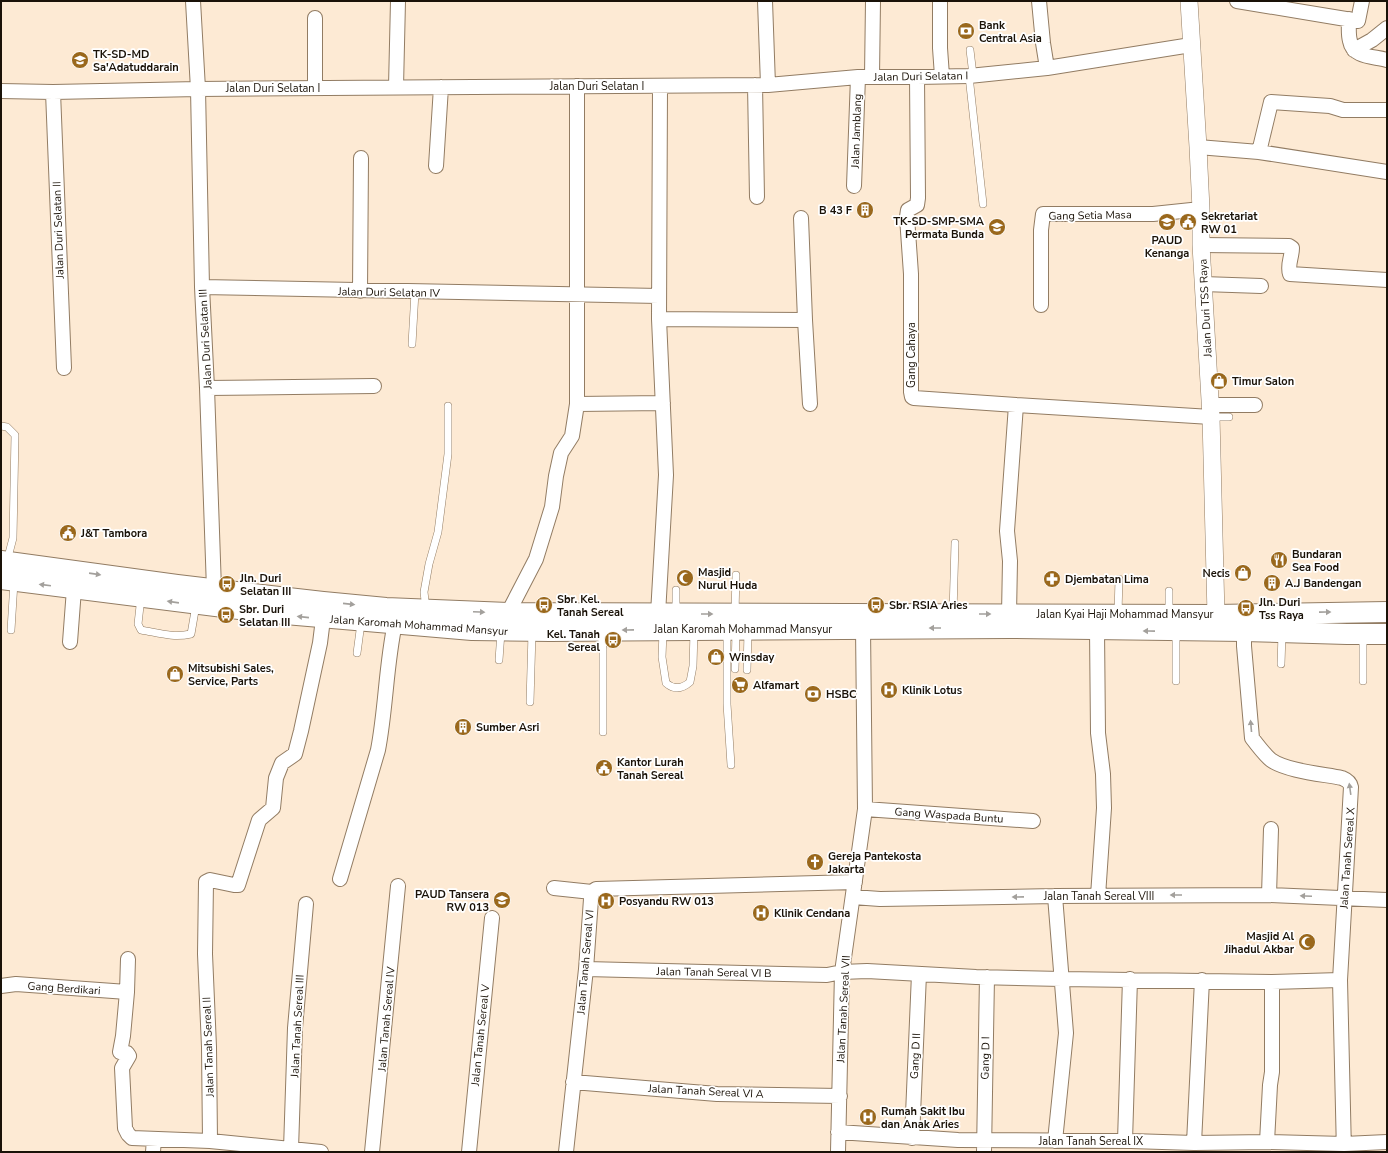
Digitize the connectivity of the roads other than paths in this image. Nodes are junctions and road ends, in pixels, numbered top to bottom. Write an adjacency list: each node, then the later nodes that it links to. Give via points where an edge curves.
1 (192, 1): 29 (street, Jalan Duri Selatan III)
2 (398, 1): 26 (street)
3 (765, 1): 23 (street)
4 (873, 1): 19 (street, Jalan Jamblang)
5 (940, 1): 20 (street)
6 (1039, 1): 18 (street)
7 (1189, 1): 14 (street, Jalan Duri TSS Raya)
8 (1237, 1): 10 (street)
9 (1362, 1): 12 (street, via 1359,20)
10 (1304, 6): 12 (street)
11 (315, 18): 28 (street)
12 (1349, 19): 16 (street, via 1350,42)
13 (1387, 28): 16 (street)
14 (1191, 45): 18 (street, Jalan Duri Selatan I); 33 (street, Jalan Duri TSS Raya)
15 (970, 50): 21 (lane)
16 (1354, 50): 17 (street, via 1362,55)
17 (1387, 60)
18 (1047, 68): 21 (street, Jalan Duri Selatan I)
19 (865, 76): 22 (street, Jalan Duri Selatan I); 23 (street, Jalan Duri Selatan I); 38 (street, Jalan Jamblang)
20 (942, 76): 21 (street, Jalan Duri Selatan I); 22 (street, Jalan Duri Selatan I)
21 (971, 76): 40 (lane)
22 (917, 77): 62 (street, Gang Cahaya, via 918,198 917,205 908,210 907,217 911,274 912,397)
23 (761, 85): 27 (street, Jalan Duri Selatan I); 39 (street)
24 (441, 86): 25 (street, Jalan Duri Selatan I); 26 (street, Jalan Duri Selatan I); 36 (street)
25 (577, 86): 27 (street, Jalan Duri Selatan I); 50 (street)
26 (396, 87): 28 (street, Jalan Duri Selatan I)
27 (660, 87): 51 (street)
28 (315, 88): 29 (street, Jalan Duri Selatan I)
29 (198, 89): 31 (street, Jalan Duri Selatan I); 47 (street, Jalan Duri Selatan III)
30 (1, 91): 31 (street, Jalan Duri Selatan I)
31 (53, 92): 56 (street, Jalan Duri Selatan II)
32 (1387, 110): 34 (street, via 1343,110 1330,106 1271,102)
33 (1198, 147): 34 (street); 41 (street, Jalan Duri TSS Raya)
34 (1259, 152): 37 (street)
35 (362, 158): 48 (street)
36 (436, 166)
37 (1387, 172)
38 (854, 186)
39 (758, 197)
40 (983, 204)
41 (1201, 209): 43 (street, Jalan Duri TSS Raya); 52 (street, Gang Setia Masa, via 1153,214 1043,214)
42 (801, 218): 54 (street)
43 (1201, 245): 44 (street, via 1289,246 1292,248 1288,269 1290,274); 45 (street, Jalan Duri TSS Raya)
44 (1387, 280)
45 (1203, 284): 46 (street); 65 (street, Jalan Duri TSS Raya)
46 (1261, 286)
47 (202, 287): 48 (street, Jalan Duri Selatan IV); 58 (street, Jalan Duri Selatan III)
48 (360, 291): 49 (street, Jalan Duri Selatan IV)
49 (415, 292): 50 (street, Jalan Duri Selatan IV); 55 (lane)
50 (576, 296): 51 (street, Jalan Duri Selatan IV); 60 (street)
51 (659, 296): 53 (street)
52 (1041, 305)
53 (659, 319): 54 (street); 59 (street)
54 (805, 320): 61 (street)
55 (412, 344)
56 (64, 368)
57 (374, 386): 58 (street)
58 (207, 388): 76 (street, Jalan Duri Selatan III)
59 (663, 403): 60 (street); 84 (street)
60 (577, 404): 87 (street, via 572,436 561,453 552,508 536,559)
61 (810, 404)
62 (1016, 405): 65 (street); 81 (street, via 1007,531 1010,561)
63 (1256, 405): 65 (street)
64 (448, 406): 78 (lane, via 448,454 438,532 424,592)
65 (1211, 411): 66 (lane); 91 (street, Jalan Duri TSS Raya)
66 (1229, 417)
67 (1, 426): 69 (lane, via 7,427 14,435 13,538)
68 (955, 543): 80 (lane)
69 (6, 572): 72 (main road, Jalan Karomah Mohammad Mansyur, one-way to 69); 76 (main road, Jalan Karomah Mohammad Mansyur, one-way to 76); 94 (lane)
70 (736, 574): 93 (lane)
71 (1119, 579): 82 (lane)
72 (74, 589): 75 (main road, Jalan Karomah Mohammad Mansyur); 101 (street)
73 (676, 590): 84 (lane)
74 (1169, 591): 90 (lane)
75 (141, 597): 76 (main road, Jalan Karomah Mohammad Mansyur, one-way to 75); 76 (lane, via 138,624 141,630 179,637 191,634)
76 (208, 600): 77 (main road, Jalan Karomah Mohammad Mansyur)
77 (262, 604): 78 (main road, Jalan Karomah Mohammad Mansyur, one-way to 78); 83 (main road, Jalan Karomah Mohammad Mansyur, one-way to 77)
78 (426, 609): 87 (main road, Jalan Karomah Mohammad Mansyur, one-way to 87)
79 (1387, 612): 92 (main road, Jalan Kyai Haji Mohammad Mansyur, one-way to 79)
80 (953, 614): 81 (main road, Jalan Kyai Haji Mohammad Mansyur, one-way to 81); 86 (main road, Jalan Kyai Haji Mohammad Mansyur)
81 (1009, 614): 82 (main road, Jalan Kyai Haji Mohammad Mansyur)
82 (1118, 614): 90 (main road, Jalan Kyai Haji Mohammad Mansyur)
83 (323, 619): 85 (main road, Jalan Karomah Mohammad Mansyur); 144 (street, Jalan Tanah Sereal II, via 295,754 282,763 276,778 273,808 259,820 238,885 210,880 206,882 205,954)
84 (666, 619): 88 (main road, Jalan Karomah Mohammad Mansyur); 93 (main road, Jalan Karomah Mohammad Mansyur, one-way to 93); 95 (main road, Jalan Karomah Mohammad Mansyur); 95 (lane, via 662,657 666,683 674,688 683,687 690,682)
85 (362, 620): 89 (main road, Jalan Karomah Mohammad Mansyur); 102 (lane)
86 (863, 621): 93 (main road, Jalan Karomah Mohammad Mansyur); 96 (main road, Jalan Kyai Haji Mohammad Mansyur, one-way to 86); 112 (street, Jalan Tanah Sereal VII)
87 (505, 622): 88 (main road, Jalan Karomah Mohammad Mansyur); 89 (main road, Jalan Karomah Mohammad Mansyur, via 472,630); 97 (main road, Jalan Karomah Mohammad Mansyur); 103 (lane)
88 (601, 622): 97 (main road, Jalan Karomah Mohammad Mansyur); 110 (lane)
89 (395, 623): 115 (street, via 378,750)
90 (1172, 623): 91 (main road, Jalan Kyai Haji Mohammad Mansyur); 96 (main road, Jalan Kyai Haji Mohammad Mansyur, one-way to 96); 107 (lane)
91 (1216, 623): 92 (main road, Jalan Kyai Haji Mohammad Mansyur)
92 (1244, 623): 98 (main road, Jalan Kyai Haji Mohammad Mansyur); 124 (street, Jalan Tanah Sereal X, one-way to 92, via 1352,792 1350,783 1342,778 1281,766 1270,759 1252,738)
93 (736, 625): 95 (main road, Jalan Karomah Mohammad Mansyur); 105 (lane); 106 (lane); 111 (lane, via 727,704)
94 (11, 630)
95 (694, 630)
96 (1097, 630): 122 (street, via 1098,734 1104,808)
97 (532, 631): 109 (lane)
98 (1282, 632): 99 (main road, Jalan Kyai Haji Mohammad Mansyur); 104 (lane)
99 (1364, 634): 100 (main road, Jalan Kyai Haji Mohammad Mansyur); 108 (lane)
100 (1387, 634)
101 (70, 642)
102 (357, 653)
103 (499, 660)
104 (1281, 664)
105 (735, 669)
106 (747, 670)
107 (1176, 681)
108 (1363, 681)
109 (530, 702)
110 (603, 732)
111 (731, 765)
112 (865, 809): 113 (street, Gang Waspada Buntu); 116 (street, Jalan Tanah Sereal VII)
113 (1033, 821)
114 (1270, 830): 120 (street)
115 (340, 879)
116 (855, 882): 119 (street, via 596,889); 123 (street, Jalan Tanah Sereal VII)
117 (398, 886): 155 (street, Jalan Tanah Sereal IV)
118 (554, 888): 119 (street)
119 (592, 892): 129 (street, Jalan Tanah Sereal VI)
120 (1268, 895): 122 (street, Jalan Tanah Sereal VIII, one-way to 122); 124 (street, Jalan Tanah Sereal VIII, one-way to 120)
121 (1055, 896): 122 (street, Jalan Tanah Sereal VIII); 123 (street, Jalan Tanah Sereal VIII, one-way to 123, via 880,899); 133 (street)
122 (1098, 896)
123 (852, 897): 130 (street, Jalan Tanah Sereal VII)
124 (1345, 898): 125 (street, Jalan Tanah Sereal VIII); 136 (street, Jalan Tanah Sereal X)
125 (1387, 900)
126 (306, 904): 153 (street, Jalan Tanah Sereal III, via 295,1028)
127 (492, 918): 156 (street, Jalan Tanah Sereal V)
128 (128, 959): 139 (street)
129 (586, 969): 130 (street, Jalan Tanah Sereal VI B, via 827,975); 140 (street, Jalan Tanah Sereal VI)
130 (842, 972): 131 (street, Jalan Tanah Sereal VI B); 141 (street, Jalan Tanah Sereal VII)
131 (919, 974): 132 (street, Jalan Tanah Sereal VI B); 143 (street, Gang D II)
132 (987, 977): 133 (street, Jalan Tanah Sereal VI B); 151 (street, Gang D I)
133 (1062, 979): 134 (street, Jalan Tanah Sereal VI B); 145 (street, via 1066,1033)
134 (1130, 980): 135 (street, Jalan Tanah Sereal VI B); 149 (street)
135 (1202, 980): 137 (street, Jalan Tanah Sereal VI B); 148 (street)
136 (1340, 980): 137 (street, Jalan Tanah Sereal VI B); 152 (street, Jalan Tanah Sereal X)
137 (1272, 982): 146 (street, via 1272,1072)
138 (1, 986): 139 (street, Gang Berdikari, via 16,984)
139 (127, 992): 150 (street, via 123,1036 119,1049 129,1056 122,1068 125,1128 132,1138)
140 (573, 1082): 141 (street, Jalan Tanah Sereal VI A, via 717,1094); 157 (street, Jalan Tanah Sereal VI)
141 (840, 1096): 142 (street, Jalan Tanah Sereal VII)
142 (838, 1132): 143 (street, Jalan Tanah Sereal IX); 158 (street, Jalan Tanah Sereal VII)
143 (912, 1138): 151 (street, Jalan Tanah Sereal IX, via 958,1140)
144 (210, 1141): 150 (street); 153 (street)
145 (1055, 1141): 149 (street, Jalan Tanah Sereal IX); 151 (street, Jalan Tanah Sereal IX)
146 (1267, 1142): 148 (street, Jalan Tanah Sereal IX); 152 (street, Jalan Tanah Sereal IX)
147 (1387, 1142): 152 (street, Jalan Tanah Sereal IX)
148 (1194, 1143): 149 (street, Jalan Tanah Sereal IX)
149 (1130, 1144)
150 (153, 1146)
151 (983, 1146)
152 (1344, 1148)
153 (291, 1149): 154 (street)
154 (321, 1152)
155 (372, 1152)
156 (469, 1152)
157 (566, 1152)
158 (838, 1152)

